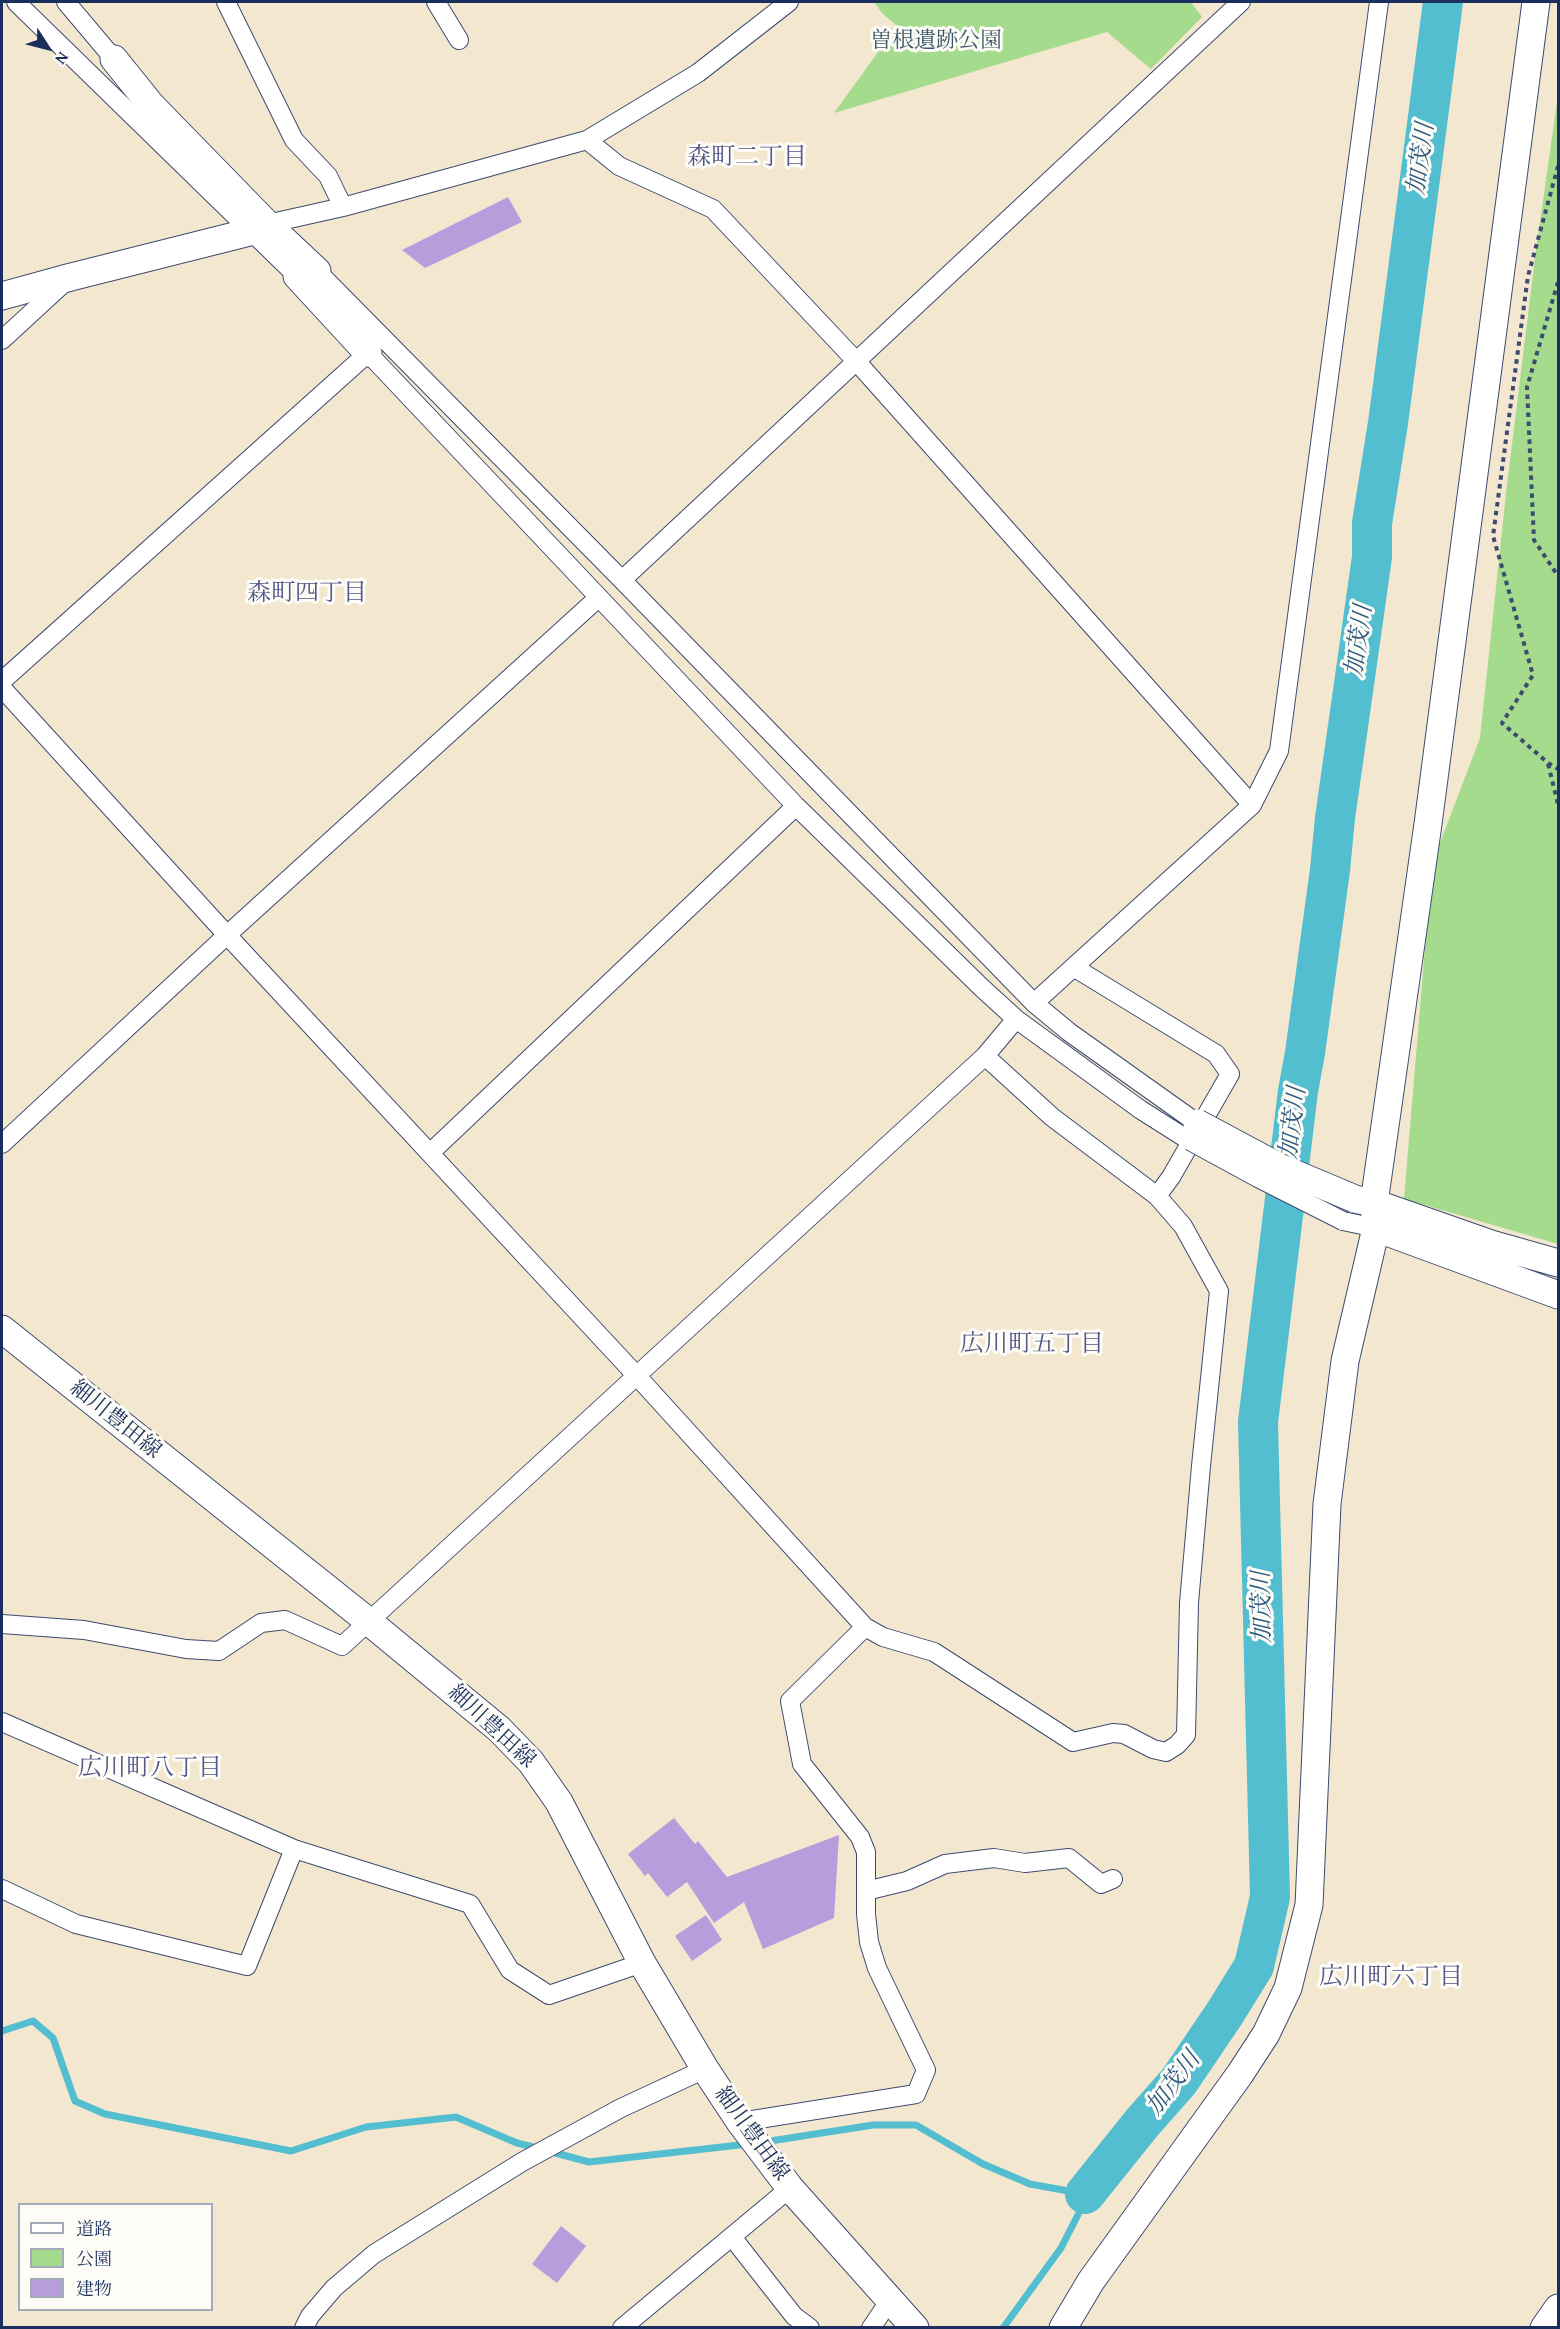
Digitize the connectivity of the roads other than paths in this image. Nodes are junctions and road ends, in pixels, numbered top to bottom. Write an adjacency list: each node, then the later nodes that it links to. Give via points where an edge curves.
1 (16, 2): 13 (street)
2 (66, 2): 10 (street)
3 (226, 2): 12 (street, via 294,140 328,176)
4 (436, 2): 9 (street)
5 (789, 2): 11 (street, via 698,73)
6 (1241, 2): 19 (street)
7 (1379, 2): 24 (street, via 1279,751)
8 (1536, 2): 35 (street, via 1428,824)
9 (459, 40)
10 (114, 59): 13 (street)
11 (586, 140): 12 (street); 19 (street, via 619,166 713,209)
12 (343, 207): 13 (street)
13 (259, 228): 14 (street); 15 (street)
14 (307, 274): 18 (street); 20 (street)
15 (71, 277): 16 (street); 17 (street)
16 (2, 296)
17 (2, 340)
18 (368, 353): 21 (street); 22 (street)
19 (857, 362): 20 (street); 24 (street)
20 (622, 580): 28 (street)
21 (598, 598): 25 (street); 26 (street)
22 (2, 681)
23 (2, 688): 26 (street)
24 (1252, 805): 27 (street)
25 (796, 806): 29 (street); 33 (street)
26 (227, 935): 32 (street); 33 (street)
27 (1075, 968): 28 (street); 34 (street, via 1216,1054 1230,1074)
28 (1034, 1003): 31 (street)
29 (1016, 1019): 30 (street); 31 (street, via 1141,1110)
30 (985, 1056): 34 (street, via 1052,1117); 39 (street)
31 (1193, 1132): 35 (street, bridge, via 1279,1167)
32 (2, 1144)
33 (430, 1153): 39 (street)
34 (1157, 1196): 42 (street, via 1183,1226 1219,1291 1189,1603 1185,1735 1166,1752 1124,1734 1073,1742 934,1652)
35 (1362, 1213): 36 (street); 37 (street); 60 (street, via 1327,1504 1309,1905 1288,1988 1266,2034 1240,2074 1091,2282)
36 (1558, 1263)
37 (1558, 1295)
38 (2, 1329): 40 (street, 細川豊田線)
39 (636, 1374): 40 (street); 42 (street)
40 (368, 1621): 41 (street, via 342,1646 285,1620 261,1623 219,1651 186,1649 84,1630); 48 (street, 細川豊田線, via 499,1729 531,1762 559,1802)
41 (2, 1624)
42 (865, 1627): 47 (street, via 789,1701 802,1764 860,1837 866,1852)
43 (2, 1722): 44 (street)
44 (294, 1849): 46 (street, via 247,1966 76,1924); 48 (street, via 470,1904 510,1970 549,1995)
45 (1113, 1879): 47 (street, via 1101,1884 1069,1858 1025,1863 994,1858 945,1864 907,1881)
46 (2, 1889)
47 (866, 1891): 50 (street, via 868,1942 926,2070 916,2094)
48 (642, 1963): 49 (street, 細川豊田線)
49 (705, 2069): 50 (street, 細川豊田線); 55 (street, via 621,2108 528,2159 374,2254 334,2288)
50 (740, 2122): 51 (street, 細川豊田線)
51 (790, 2188): 52 (street); 53 (street, 細川豊田線)
52 (732, 2237): 56 (street); 57 (street, via 794,2316)
53 (890, 2300): 58 (street); 59 (street, 細川豊田線)
54 (1558, 2308): 61 (street)
55 (304, 2328)
56 (622, 2328)
57 (810, 2328)
58 (871, 2328)
59 (915, 2328)
60 (1063, 2328)
61 (1544, 2328)

